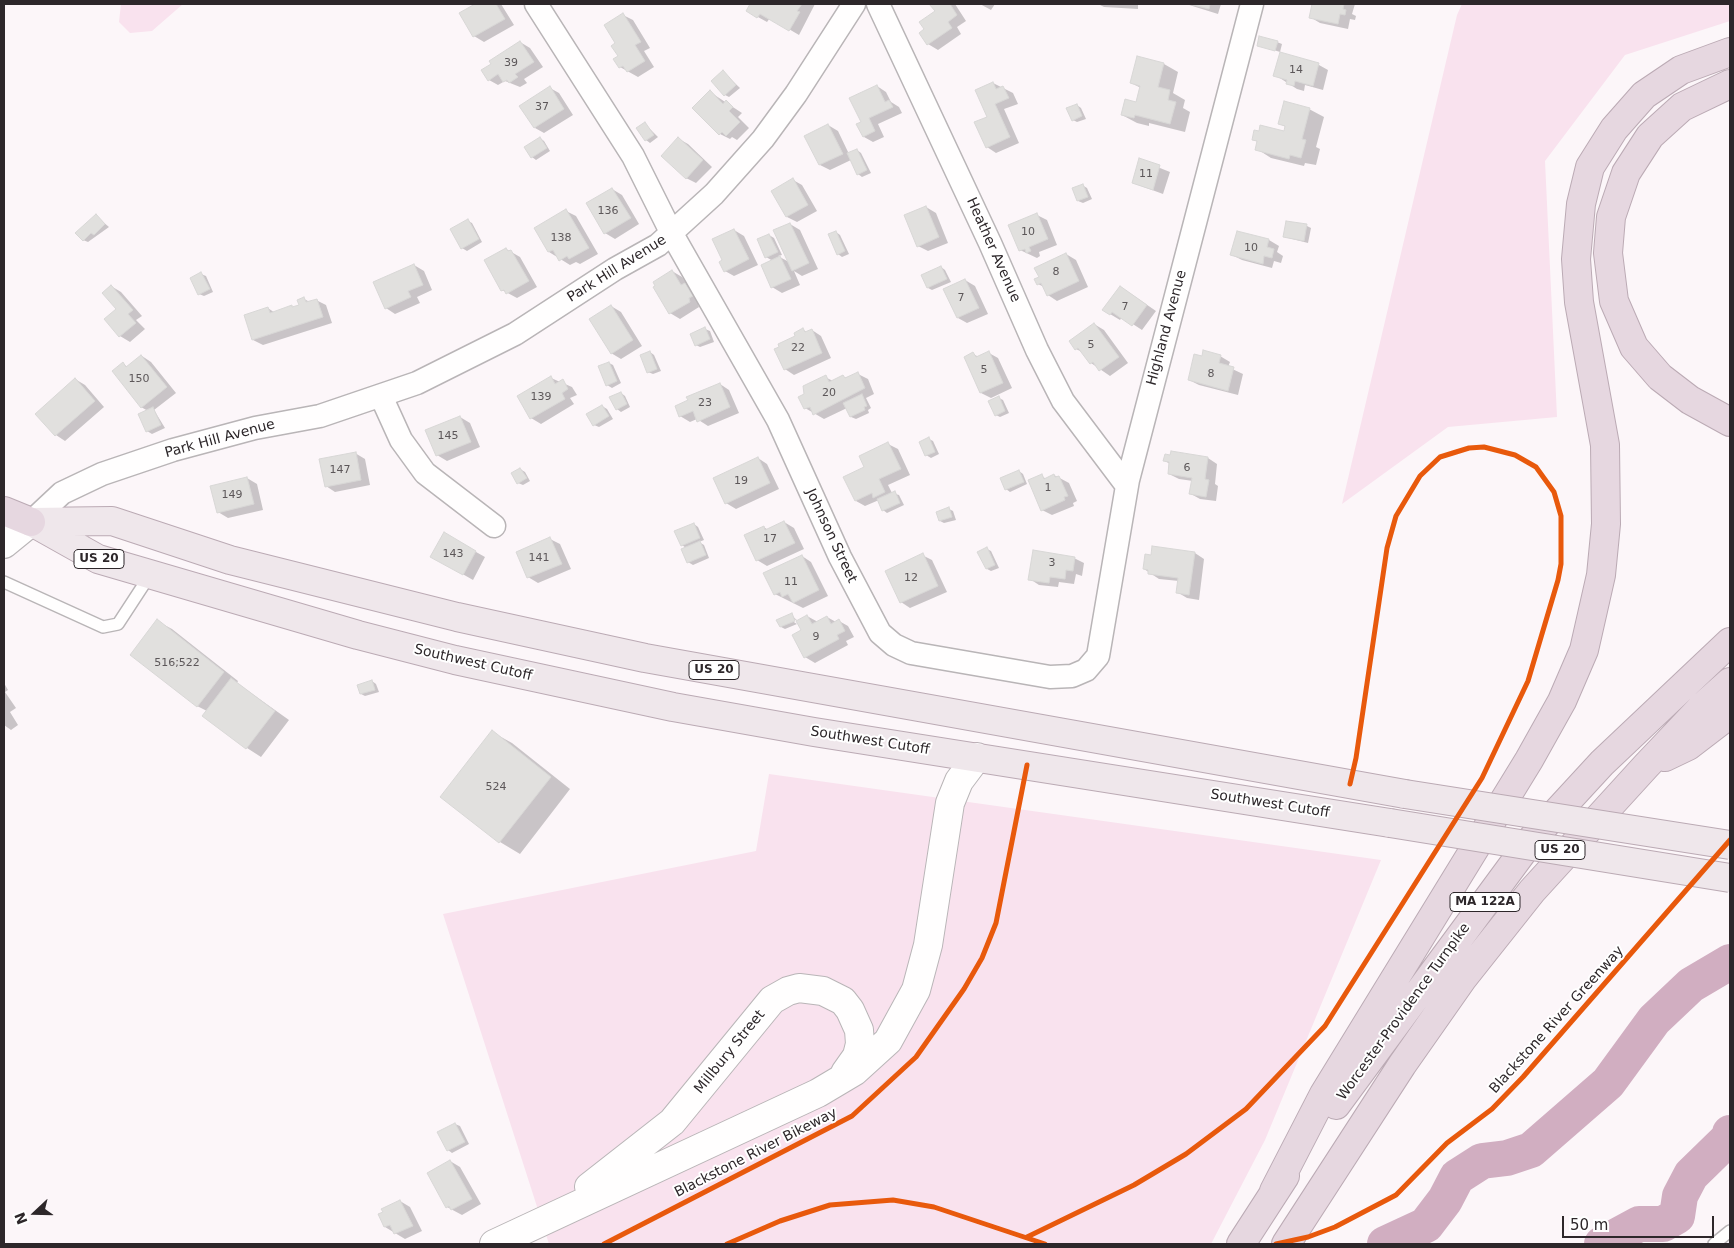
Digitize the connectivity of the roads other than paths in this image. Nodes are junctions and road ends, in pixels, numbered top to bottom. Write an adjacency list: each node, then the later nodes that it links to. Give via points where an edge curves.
1 (536, 4): 7 (street, Johnson Street, via 633,156)
2 (854, 4): 7 (street, Park Hill Avenue, via 763,139 730,178)
3 (878, 4): 10 (street, Heather Avenue, via 1037,350 1064,401)
4 (1252, 4): 10 (street, Highland Avenue)
5 (1730, 52): 28 (highway, via 1681,70 1644,95 1614,129 1590,167 1581,204 1576,260 1579,302 1605,445 1606,524 1601,575 1584,650 1562,701 1529,760 1324,1094)
6 (1730, 84): 9 (highway, via 1682,107 1650,136 1626,174 1611,217 1608,253 1614,301 1634,347 1668,383 1690,400)
7 (672, 234): 8 (street, Park Hill Avenue, via 515,334 417,383); 19 (street, Johnson Street, via 778,420 840,557 880,633 911,653 1050,676 1072,676 1086,670)
8 (381, 396): 12 (street, Park Hill Avenue, via 320,416 255,428 173,450 102,474 62,493); 13 (street, via 401,440 425,473)
9 (1730, 422)
10 (1127, 486): 19 (street, Highland Avenue)
11 (4, 510): 12 (highway, Southwest Cutoff / US 20)
12 (31, 522): 14 (main road); 15 (main road, Southwest Cutoff / US 20, via 98,559); 17 (main road, Southwest Cutoff / US 20, via 112,521 230,560)
13 (494, 526)
14 (4, 544)
15 (150, 574): 16 (lane, via 118,624 103,627); 20 (main road, Southwest Cutoff / US 20, via 358,635)
16 (4, 582)
17 (520, 631): 20 (main road); 25 (main road, Southwest Cutoff / US 20, bridge, via 645,658 1405,794)
18 (1730, 642): 28 (highway, Worcester-Providence Turnpike / MA 122A, via 1602,762 1532,839)
19 (1098, 656)
20 (514, 673): 23 (main road, Southwest Cutoff / US 20, via 673,707)
21 (1730, 682): 24 (highway, Worcester-Providence Turnpike / MA 122A)
22 (1730, 714): 24 (highway, via 1688,746)
23 (977, 757): 26 (main road, Southwest Cutoff / US 20, bridge); 27 (main road, Millbury Street, via 959,782 950,803 928,945 916,990 888,1041 855,1071)
24 (1646, 766): 33 (highway, Worcester-Providence Turnpike / MA 122A, via 1532,891 1463,978 1402,1065)
25 (1730, 845)
26 (1730, 878)
27 (818, 1093): 29 (main road, Millbury Street); 29 (main road, Millbury Street, via 850,1068 860,1044 859,1030 850,1010 834,995 811,989 788,991 772,1000 672,1122 607,1175)
28 (1274, 1191): 32 (highway, Worcester-Providence Turnpike / MA 122A)
29 (539, 1222): 31 (main road, Millbury Street)
30 (1730, 1231): 34 (lane)
31 (494, 1244)
32 (1241, 1244)
33 (1286, 1244)
34 (1714, 1244)

